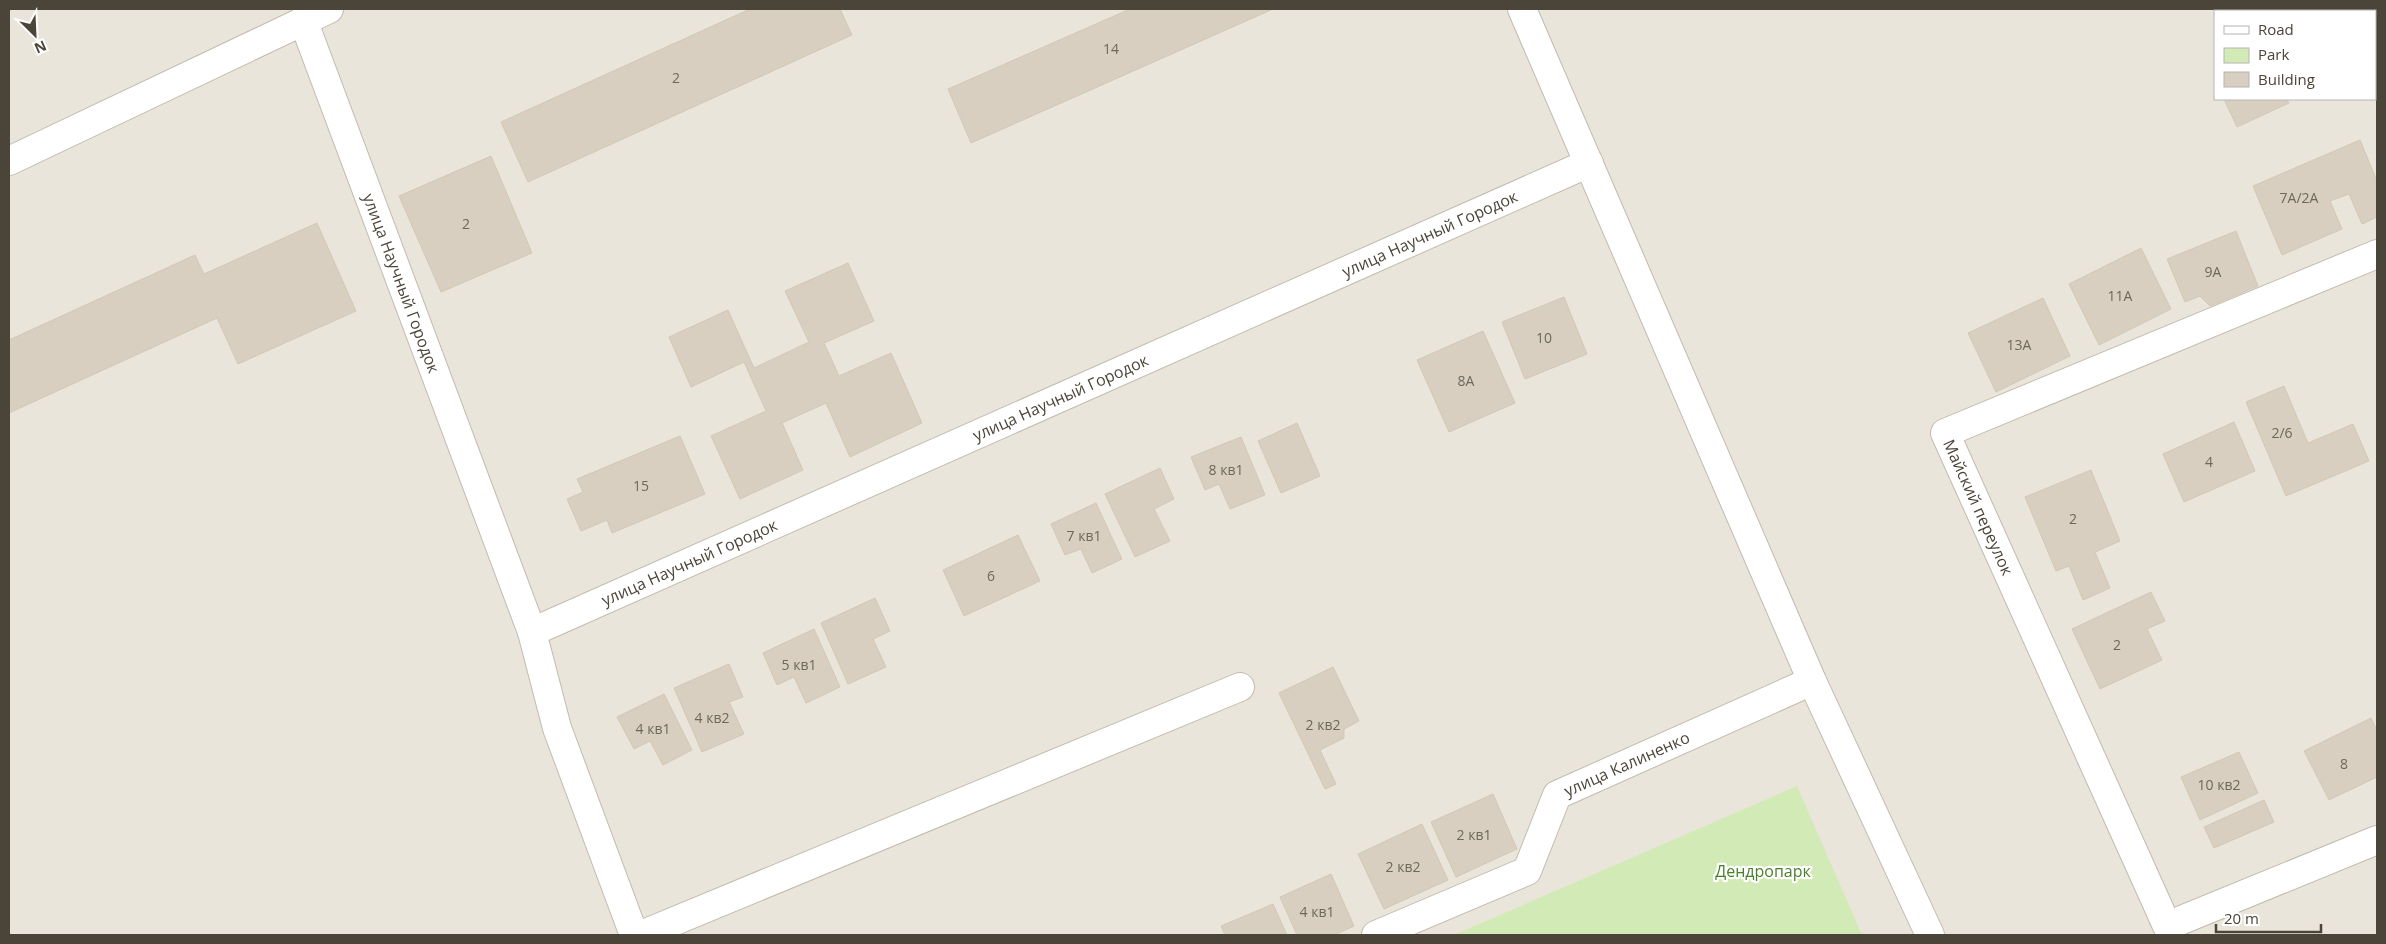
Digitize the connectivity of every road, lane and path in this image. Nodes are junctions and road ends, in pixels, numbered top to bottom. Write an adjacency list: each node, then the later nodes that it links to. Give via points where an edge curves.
1 (330, 9): 3 (street)
2 (1522, 9): 5 (street)
3 (303, 20): 4 (street); 7 (street, улица Научный Городок)
4 (9, 161)
5 (1588, 163): 7 (street, улица Научный Городок); 8 (street)
6 (2377, 254): 10 (street, Майский переулок, via 1945,434 2167,926)
7 (532, 632): 11 (street, улица Научный Городок, via 557,728)
8 (1812, 681): 13 (street, улица Калиненко, via 1556,795 1527,871); 14 (street)
9 (1240, 687): 12 (street)
10 (2377, 840)
11 (634, 935)
12 (641, 935)
13 (1376, 935)
14 (1930, 935)

